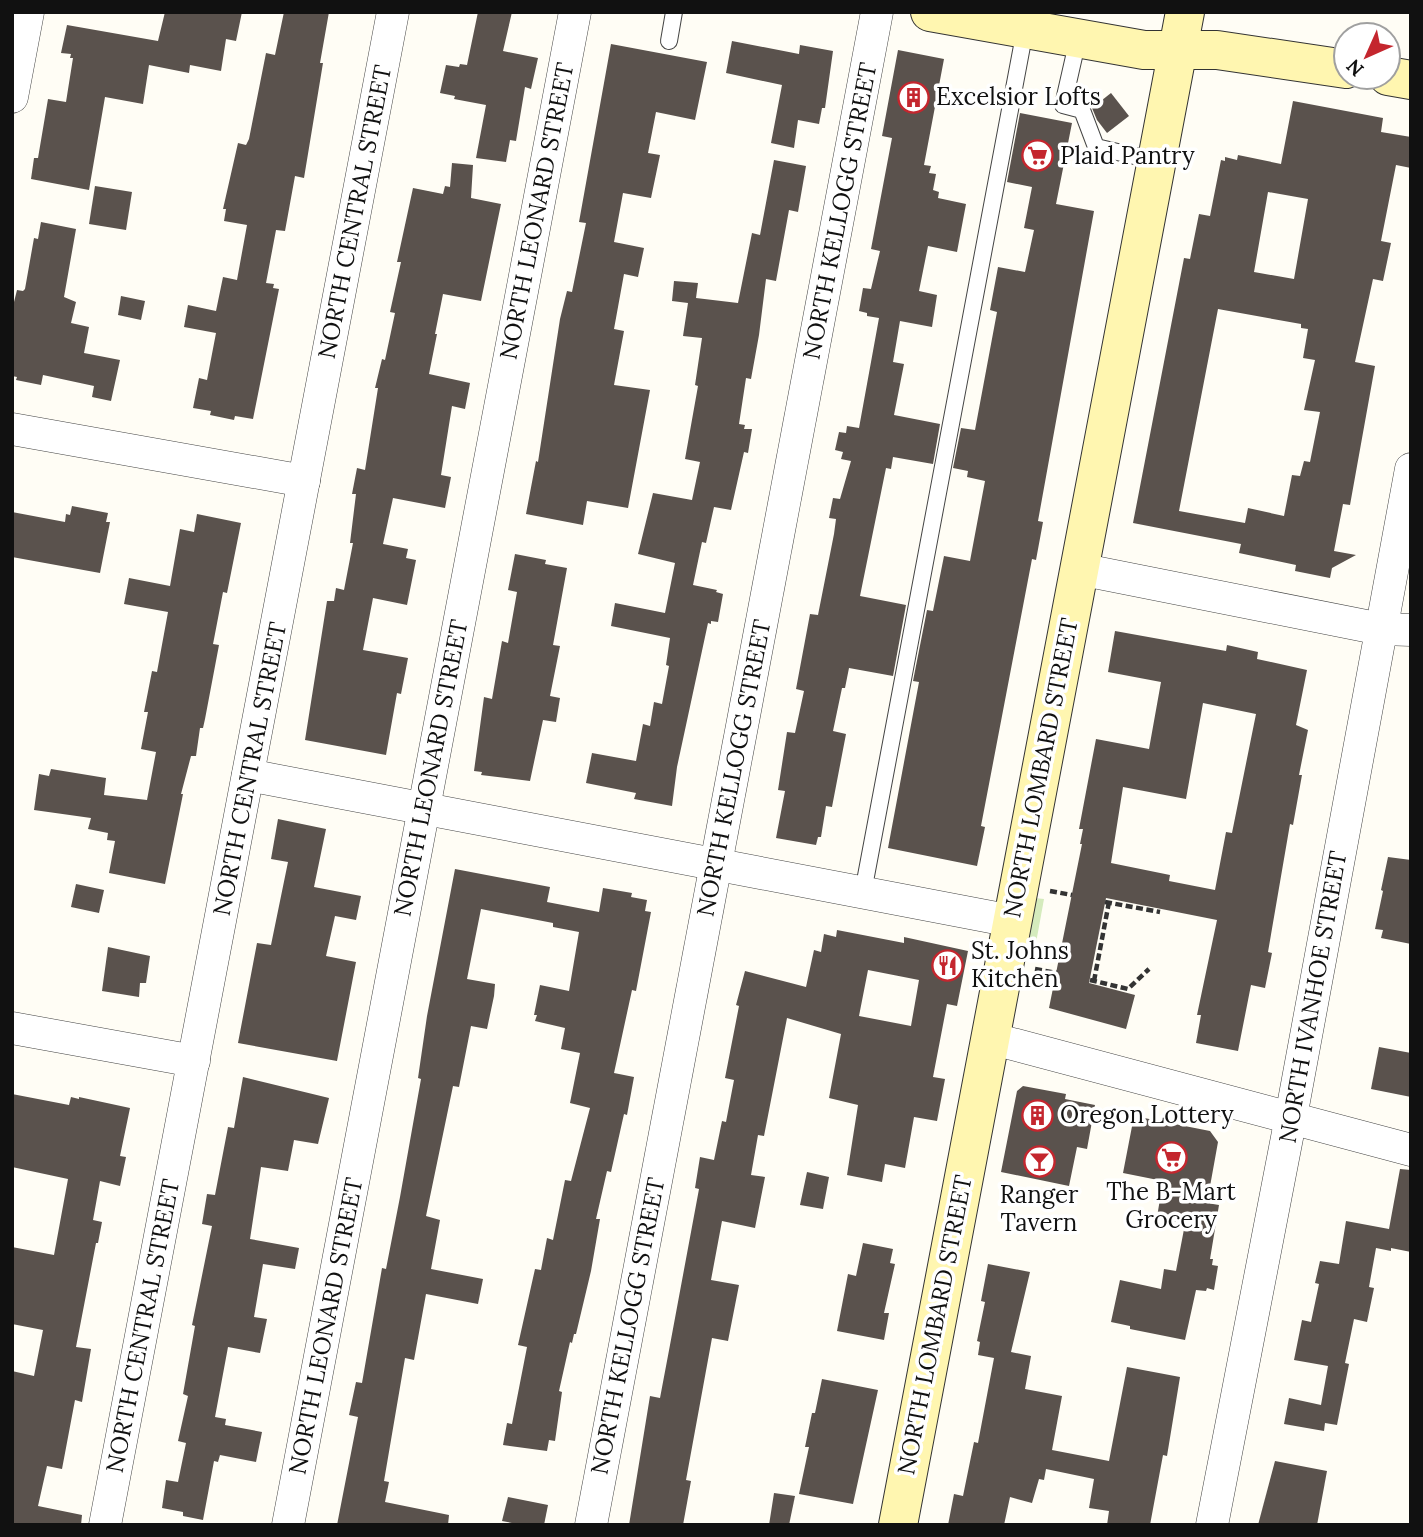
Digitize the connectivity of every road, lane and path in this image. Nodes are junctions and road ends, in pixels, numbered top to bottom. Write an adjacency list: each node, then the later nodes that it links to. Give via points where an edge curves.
1 (28, 12): 13 (street)
2 (393, 12): 17 (street, NORTH CENTRAL STREET)
3 (575, 12): 21 (street, NORTH LEONARD STREET)
4 (674, 12): 10 (lane)
5 (877, 12): 22 (street, NORTH KELLOGG STREET)
6 (930, 12): 8 (main road)
7 (1185, 12): 11 (main road, NORTH LOMBARD STREET)
8 (1025, 30): 9 (main road); 24 (lane)
9 (1077, 39): 11 (main road, via 1144,50); 14 (lane, via 1063,105 1082,110 1096,147)
10 (669, 41)
11 (1178, 50): 12 (main road, via 1216,50); 14 (main road, NORTH LOMBARD STREET)
12 (1332, 67)
13 (12, 97)
14 (1156, 161): 18 (main road, NORTH LOMBARD STREET)
15 (12, 429): 17 (street)
16 (1411, 469): 19 (street, NORTH IVANHOE STREET)
17 (304, 481): 20 (street, NORTH CENTRAL STREET)
18 (1079, 569): 19 (street); 27 (main road, NORTH LOMBARD STREET)
19 (1396, 629): 34 (street, NORTH IVANHOE STREET)
20 (248, 775): 21 (street); 33 (street, NORTH CENTRAL STREET)
21 (424, 808): 22 (street); 37 (street, NORTH LEONARD STREET)
22 (716, 864): 24 (street); 38 (street, NORTH KELLOGG STREET)
23 (1050, 891): 25 (path)
24 (863, 892): 27 (street)
25 (1072, 895)
26 (1160, 912): 29 (path, via 1107,902 1092,980 1128,989)
27 (1012, 920): 32 (main road, NORTH LOMBARD STREET)
28 (1035, 969): 30 (path)
29 (1149, 969)
30 (1057, 973)
31 (12, 1028): 33 (street)
32 (990, 1038): 34 (street); 39 (main road, NORTH LOMBARD STREET)
33 (194, 1061): 36 (street, NORTH CENTRAL STREET)
34 (1291, 1117): 35 (street); 40 (street, NORTH IVANHOE STREET)
35 (1411, 1150)
36 (105, 1525)
37 (288, 1525)
38 (591, 1525)
39 (898, 1525)
40 (1212, 1525)

